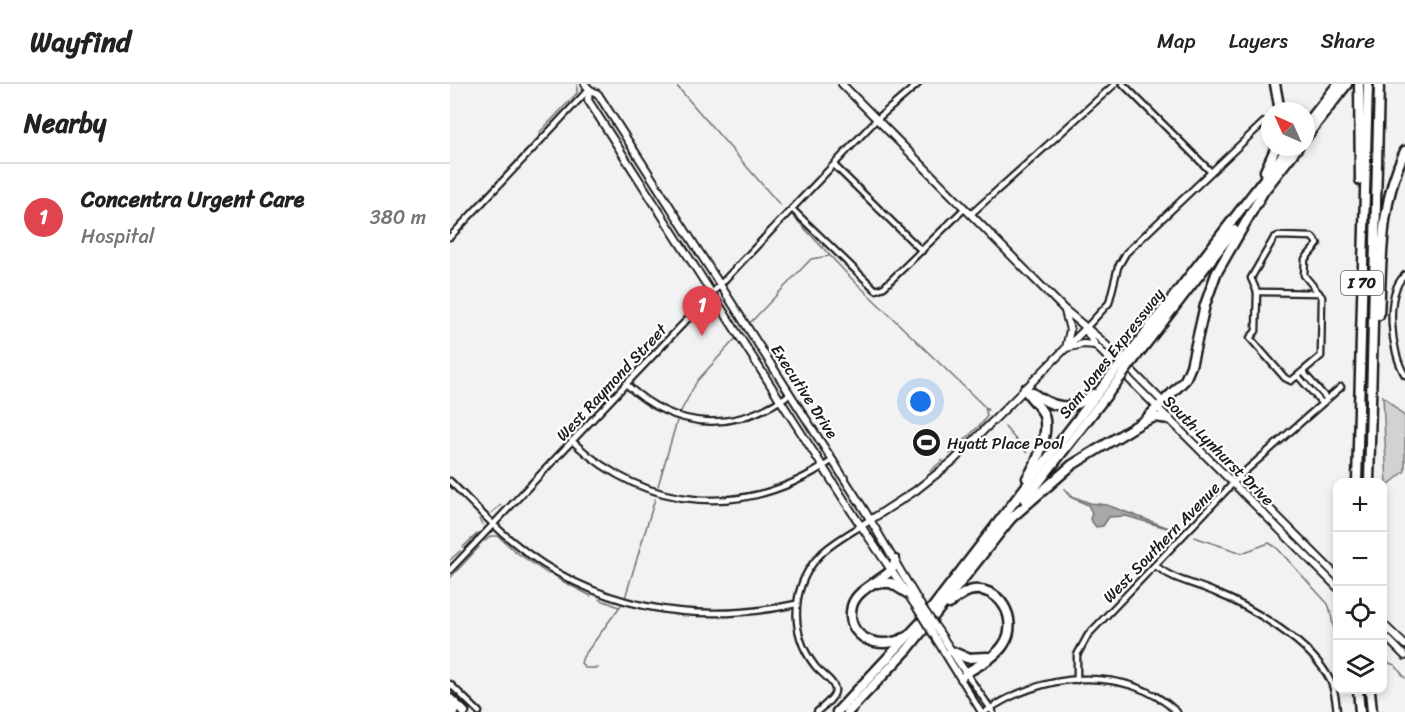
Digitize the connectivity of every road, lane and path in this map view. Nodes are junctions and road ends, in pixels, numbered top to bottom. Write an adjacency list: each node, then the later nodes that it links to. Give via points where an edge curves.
1 (842, 84): 14 (street, South Lynhurst Drive)
2 (918, 84): 14 (street, West Raymond Street)
3 (1115, 84): 27 (street)
4 (1123, 84): 22 (street)
5 (1275, 84): 12 (highway)
6 (1338, 84): 13 (highway)
7 (1347, 84): 16 (highway)
8 (1359, 84): 30 (highway, via 1359,237)
9 (1368, 84): 30 (highway, I 70)
10 (1379, 84): 44 (highway, I 70)
11 (587, 87): 28 (street); 32 (street, Executive Drive, via 598,94); 34 (street, Executive Drive, via 588,100)
12 (1278, 102)
13 (1315, 113)
14 (876, 120): 21 (street, West Raymond Street); 24 (street, South Lynhurst Drive)
15 (1261, 125): 22 (street)
16 (1315, 125)
17 (1405, 151): 44 (highway, via 1387,206)
18 (1272, 156): 26 (highway)
19 (1282, 156): 26 (highway, Sam Jones Expressway)
20 (1291, 156): 23 (highway, Sam Jones Expressway)
21 (834, 165): 25 (street, West Raymond Street); 29 (street)
22 (1211, 172): 37 (street, via 1124,255 1108,303)
23 (1262, 194): 40 (highway, Sam Jones Expressway); 52 (highway, via 1216,274 1188,374)
24 (965, 208): 27 (street, South Lynhurst Drive); 29 (street)
25 (792, 209): 29 (street, via 878,290); 32 (street, West Raymond Street)
26 (1239, 212): 40 (highway, Sam Jones Expressway)
27 (971, 213): 36 (street, South Lynhurst Drive)
28 (450, 237)
29 (922, 251)
30 (1363, 266): 58 (highway, I 70)
31 (1405, 275): 42 (street, via 1397,286 1393,316 1393,342)
32 (720, 284): 34 (street, West Raymond Street); 48 (street, Executive Drive)
33 (1257, 292): 35 (street); 35 (street, via 1251,278 1274,238 1312,237 1318,244 1305,259 1304,275); 41 (street, via 1256,331 1250,339 1285,379 1292,381)
34 (712, 293): 45 (street, West Raymond Street); 50 (street, Executive Drive)
35 (1319, 293): 41 (street, via 1323,297 1321,356)
36 (1064, 309): 37 (street, South Lynhurst Drive); 39 (street, via 1070,330)
37 (1085, 329): 38 (street, South Lynhurst Drive); 39 (street); 52 (street, South Lynhurst Drive, via 1100,339)
38 (1095, 345): 39 (street); 52 (street, South Lynhurst Drive)
39 (1066, 348): 47 (street)
40 (1132, 356): 43 (highway, Sam Jones Expressway, bridge)
41 (1300, 374): 49 (street); 51 (street)
42 (1405, 375)
43 (1114, 379): 47 (highway, via 1070,407 1046,404); 62 (highway, Sam Jones Expressway); 64 (highway, Sam Jones Expressway)
44 (1371, 379): 59 (highway, I 70)
45 (626, 384): 50 (street, via 657,408 698,421 740,418); 55 (street, West Raymond Street)
46 (1341, 387): 49 (street, West Southern Avenue)
47 (1025, 389): 62 (highway, via 1041,410 1045,424 1034,466); 63 (street, via 946,467)
48 (790, 393): 50 (street); 56 (street, Executive Drive)
49 (1327, 399): 51 (street, West Southern Avenue)
50 (780, 400): 57 (street, Executive Drive)
51 (1322, 403): 61 (street, West Southern Avenue)
52 (1160, 404): 53 (street, South Lynhurst Drive); 54 (highway); 61 (street, South Lynhurst Drive)
53 (1169, 419): 54 (highway, via 1155,417); 61 (street, South Lynhurst Drive)
54 (1144, 421): 64 (highway, via 1072,465)
55 (572, 441): 57 (street, via 594,461 629,482 691,500 732,500 763,494); 65 (street, West Raymond Street)
56 (833, 460): 57 (street); 63 (street, Executive Drive)
57 (823, 467): 66 (street, Executive Drive)
58 (1357, 478)
59 (1368, 478)
60 (450, 481): 65 (street)
61 (1236, 481): 68 (street, West Southern Avenue); 71 (street, South Lynhurst Drive); 73 (street, South Lynhurst Drive)
62 (1010, 507): 79 (highway, Sam Jones Expressway)
63 (871, 520): 66 (street); 67 (street, Executive Drive)
64 (1009, 520): 77 (highway, Sam Jones Expressway)
65 (493, 524): 69 (street, West Raymond Street); 75 (street, via 551,570 626,603 701,614)
66 (861, 526): 70 (street, Executive Drive); 75 (street, via 815,561)
67 (895, 560): 70 (highway); 76 (street, Executive Drive)
68 (1155, 565): 87 (street, West Southern Avenue, via 1084,641 1076,660); 102 (street, via 1172,577 1240,604 1293,640 1328,676)
69 (450, 570)
70 (891, 571): 72 (highway); 74 (street, Executive Drive)
71 (1333, 572)
72 (871, 584): 74 (highway, via 891,583); 79 (highway, via 853,602 851,617 857,632 880,645)
73 (1336, 586)
74 (907, 593): 76 (street, Executive Drive)
75 (796, 604): 97 (street, via 805,650 835,690)
76 (919, 606): 80 (street, Executive Drive, bridge)
77 (939, 611): 84 (highway, via 968,592 981,591 996,597 1006,609 1010,626 1004,645); 99 (highway, Sam Jones Expressway)
78 (1387, 626): 82 (street)
79 (909, 634): 98 (highway, Sam Jones Expressway)
80 (937, 634): 83 (street, Executive Drive); 86 (street, Executive Drive)
81 (1387, 637): 85 (street)
82 (1405, 645)
83 (951, 651): 84 (highway, via 972,659); 86 (street, Executive Drive)
84 (993, 655): 86 (highway)
85 (1405, 656)
86 (964, 676): 93 (street, Executive Drive); 100 (street, Executive Drive)
87 (1077, 680): 93 (street, via 1030,688); 101 (street, via 1130,684 1157,696)
88 (450, 684): 96 (street)
89 (1358, 694): 103 (highway)
90 (1370, 694): 104 (highway)
91 (450, 699): 95 (highway)
92 (450, 709): 94 (highway)
93 (989, 711)
94 (453, 712)
95 (464, 712)
96 (479, 712)
97 (817, 712)
98 (836, 712)
99 (848, 712)
100 (981, 712)
101 (1177, 712)
102 (1337, 712)
103 (1360, 712)
104 (1372, 712)

